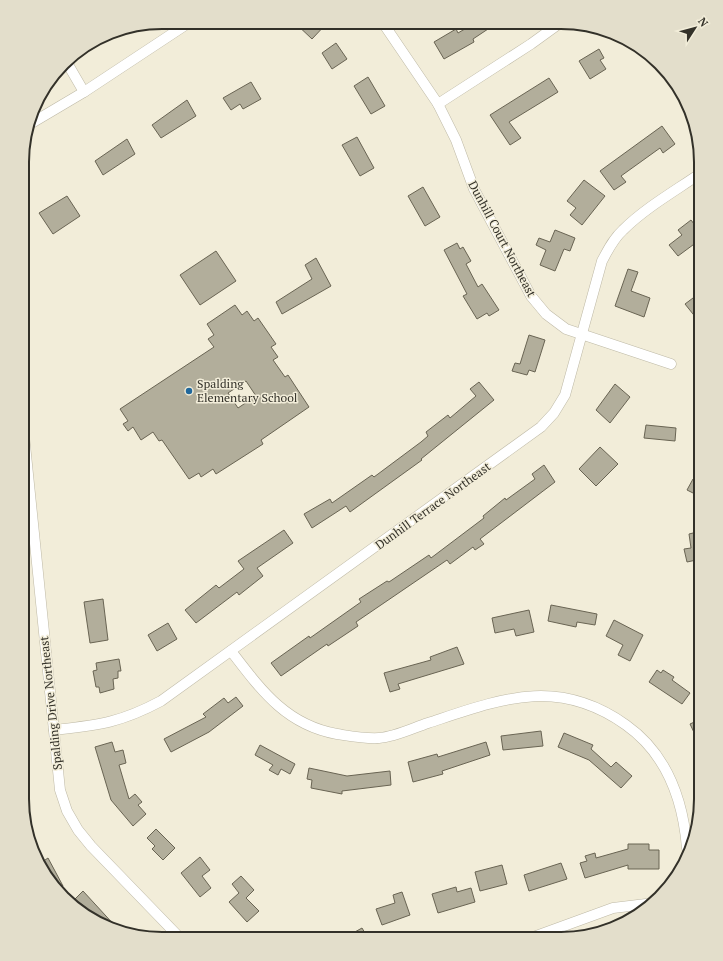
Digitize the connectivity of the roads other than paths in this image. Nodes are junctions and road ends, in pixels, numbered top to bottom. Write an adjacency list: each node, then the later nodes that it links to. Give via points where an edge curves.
1 (179, 29): 5 (street)
2 (387, 29): 6 (street, Dunhill Court Northeast)
3 (552, 29): 6 (street)
4 (69, 67): 5 (street)
5 (84, 92): 7 (street)
6 (438, 104): 9 (street, Dunhill Court Northeast, via 456,140 474,189 531,296 553,320)
7 (36, 121)
8 (694, 178): 9 (street, Dunhill Terrace Northeast, via 634,221 610,245 602,261)
9 (581, 336): 10 (street, Dunhill Court Northeast); 12 (street, Dunhill Terrace Northeast, via 565,395 541,427)
10 (671, 364)
11 (29, 539): 13 (street, Spalding Drive Northeast)
12 (231, 651): 13 (street, Dunhill Terrace Northeast, via 161,701 137,714 103,724); 14 (street, via 263,693 280,709 308,726 337,734 384,737 490,702 529,695 572,699 594,706 635,731 653,749 668,772 678,796)
13 (54, 730): 16 (street, Spalding Drive Northeast, via 60,790 78,830)
14 (686, 843)
15 (642, 904): 17 (street, via 613,908)
16 (174, 932)
17 (547, 932)

